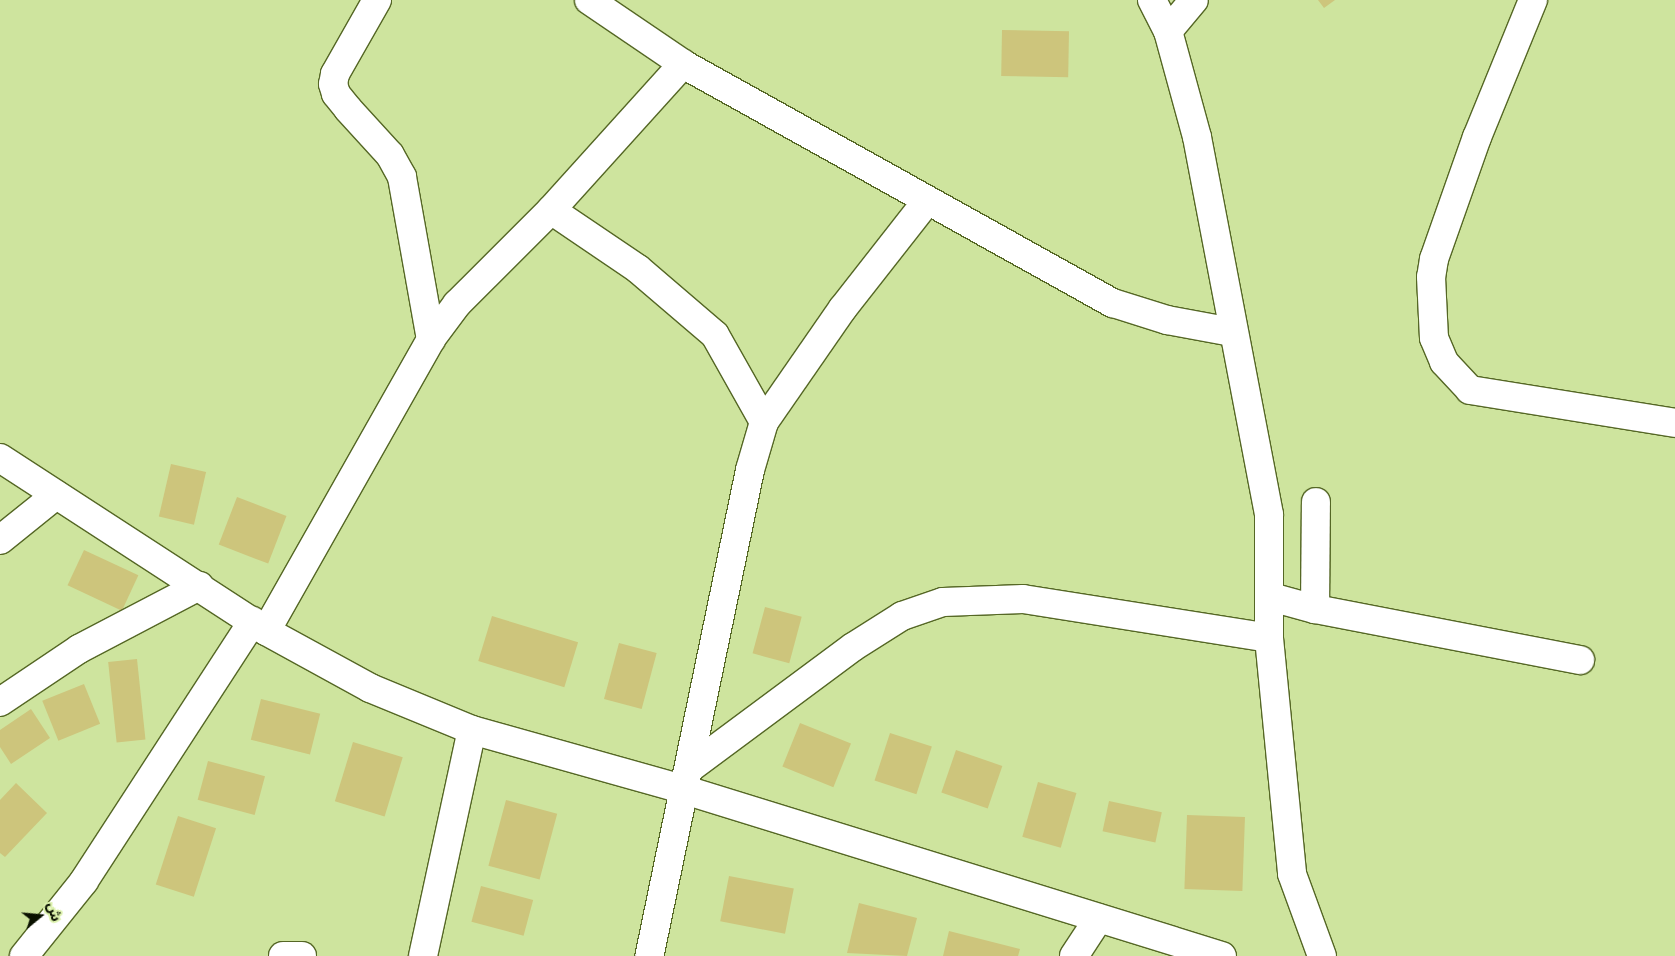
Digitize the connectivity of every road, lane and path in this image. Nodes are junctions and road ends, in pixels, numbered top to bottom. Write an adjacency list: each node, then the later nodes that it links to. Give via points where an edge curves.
1 (377, 0): 11 (street, via 335,74 333,84 336,94 390,155 402,177)
2 (589, 0): 7 (street)
3 (1152, 0): 6 (street)
4 (1194, 0): 6 (street)
5 (1533, 0): 13 (street, via 1477,137 1434,259 1431,286 1434,338 1444,362 1470,390)
6 (1168, 32): 10 (street, via 1206,175)
7 (683, 64): 8 (street); 9 (street)
8 (926, 202): 10 (street, via 1003,240 1113,304 1167,320); 12 (street, via 843,308)
9 (551, 210): 11 (street, via 457,304); 12 (street, via 638,269 701,321 723,348)
10 (1232, 332): 19 (street, via 1269,515)
11 (430, 339): 21 (street)
12 (764, 422): 26 (street, via 750,470)
13 (1675, 424)
14 (0, 458): 15 (street)
15 (56, 495): 17 (street); 18 (street)
16 (1316, 502): 20 (street)
17 (0, 540)
18 (199, 586): 21 (street); 24 (street, via 79,650)
19 (1271, 597): 20 (street); 22 (street)
20 (1315, 609): 23 (street)
21 (259, 626): 25 (street, via 370,688); 28 (street, via 84,881)
22 (1269, 638): 26 (street, via 1023,599 943,602 902,616 869,636); 35 (street, via 1292,874)
23 (1580, 660)
24 (0, 702)
25 (472, 730): 26 (street); 31 (street)
26 (688, 779): 27 (street); 32 (street)
27 (1099, 918): 33 (street); 34 (street)
28 (24, 956)
29 (283, 956): 30 (street)
30 (302, 956)
31 (423, 956)
32 (649, 956)
33 (1074, 956)
34 (1222, 956)
35 (1322, 956)

